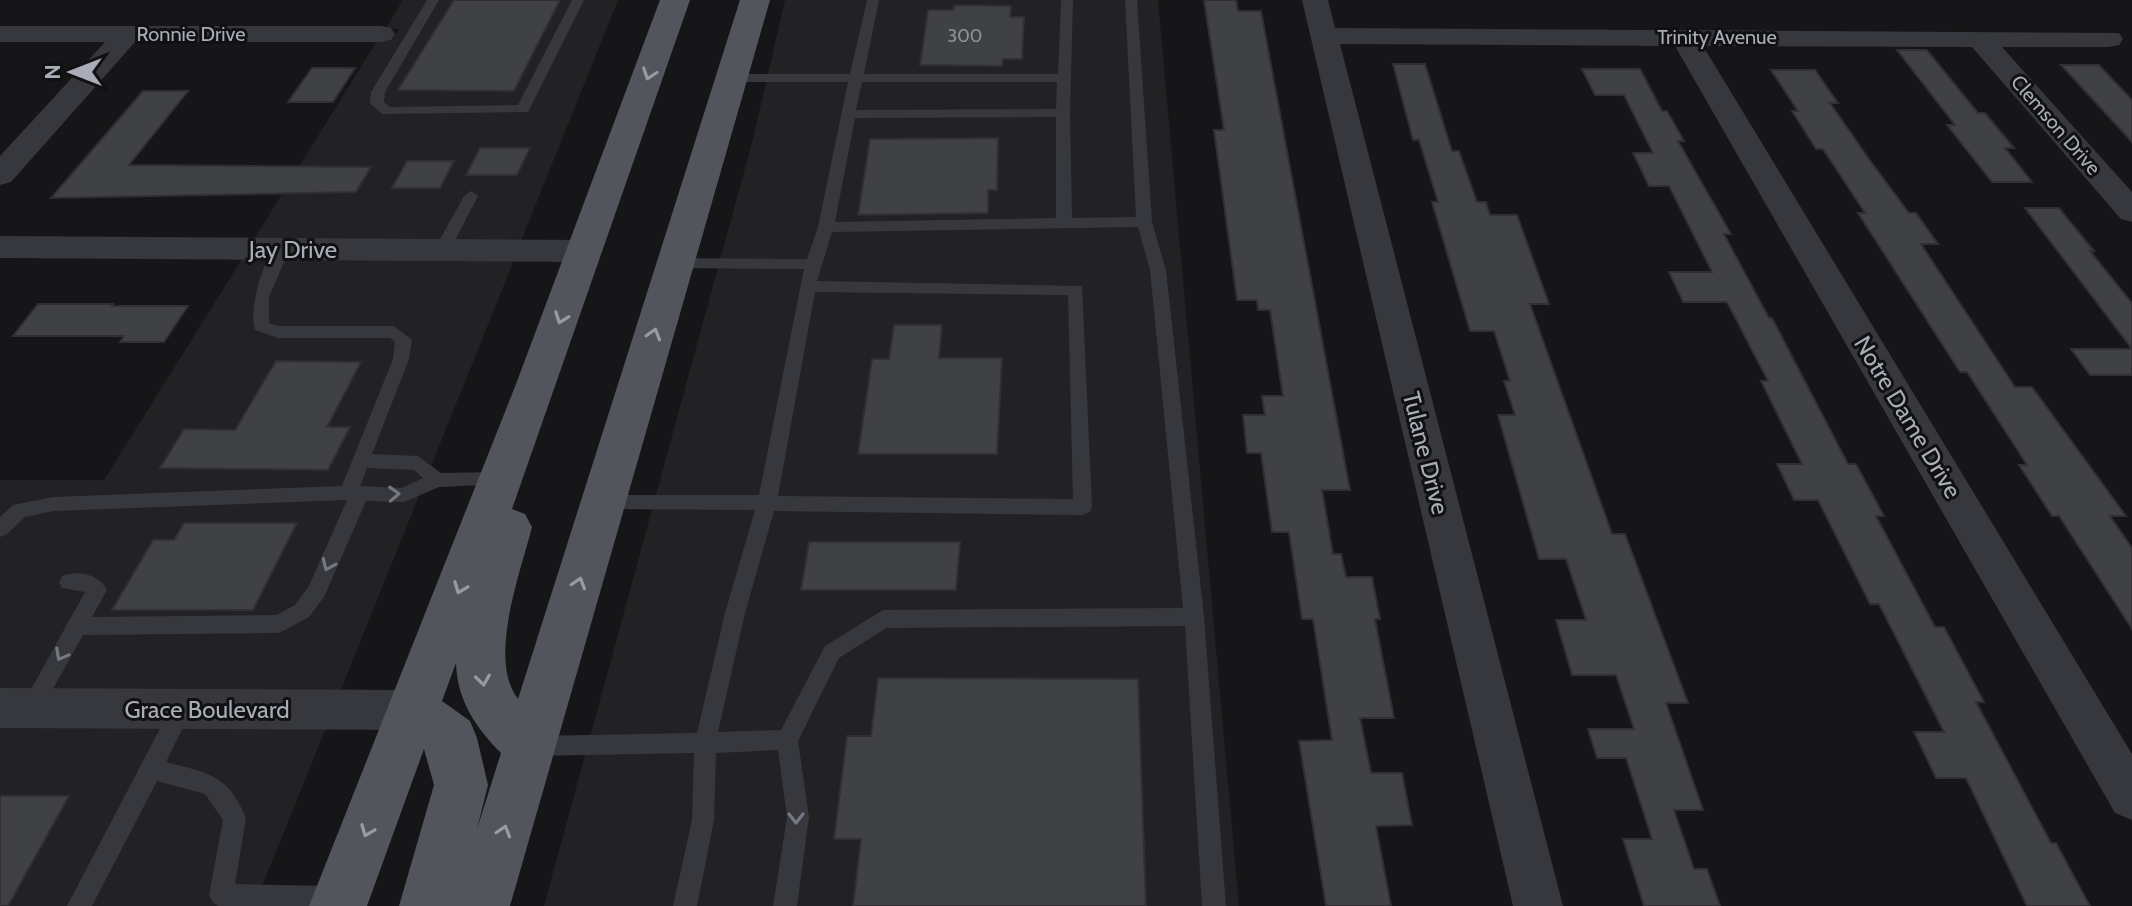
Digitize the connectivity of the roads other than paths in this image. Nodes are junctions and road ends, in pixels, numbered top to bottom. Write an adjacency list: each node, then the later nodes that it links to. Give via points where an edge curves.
1 (433, 0): 2 (lane, via 378,92 377,103 387,111 523,109)
2 (578, 0)
3 (675, 0): 29 (main road, one-way to 29)
4 (755, 0): 15 (main road)
5 (873, 0): 16 (lane)
6 (1067, 0): 17 (lane)
7 (1131, 0): 23 (lane)
8 (1320, 18): 12 (street, Trinity Avenue); 60 (street, Tulane Drive)
9 (128, 33): 10 (street, Ronnie Drive); 11 (street, Ronnie Drive); 20 (street)
10 (0, 34)
11 (381, 34)
12 (1684, 37): 13 (street, Trinity Avenue); 51 (street, Notre Dame Drive)
13 (1980, 39): 14 (street, Trinity Avenue); 22 (street, Clemson Drive)
14 (2109, 39)
15 (731, 78): 16 (lane); 30 (main road)
16 (856, 78): 17 (lane); 19 (lane)
17 (1065, 78): 18 (lane)
18 (1063, 113): 19 (lane); 24 (lane)
19 (849, 114): 25 (lane)
20 (0, 175)
21 (471, 196): 28 (lane)
22 (2132, 212)
23 (1144, 222): 24 (lane); 42 (lane, via 1158,270)
24 (1064, 223): 25 (lane)
25 (826, 227): 31 (lane)
26 (0, 247): 27 (street, Jay Drive)
27 (282, 249): 28 (street, Jay Drive); 34 (lane, via 261,297 261,326 278,332 394,332 404,340)
28 (442, 250): 29 (street, Jay Drive)
29 (586, 251): 33 (main road, one-way to 33)
30 (676, 263): 31 (lane); 38 (main road, one-way to 30)
31 (813, 264): 32 (lane)
32 (808, 286): 39 (lane); 39 (lane, via 1076,290 1083,507)
33 (537, 384): 35 (main road); 49 (main road, one-way to 49, via 522,476 486,614 481,663 484,692 499,716)
34 (361, 461): 36 (lane, via 418,463); 37 (lane)
35 (501, 479): 36 (lane); 46 (main road, one-way to 46)
36 (437, 480): 37 (lane, one-way to 36, via 404,495)
37 (354, 493): 40 (lane, via 53,504 20,510); 43 (lane, one-way to 43, via 317,591 302,611 278,624)
38 (604, 502): 39 (lane); 49 (main road, one-way to 38)
39 (767, 503): 48 (lane)
40 (0, 529)
41 (69, 582): 43 (lane, via 88,583 97,590)
42 (1194, 617): 47 (lane, via 883,619 832,652); 59 (lane)
43 (77, 626): 44 (lane, one-way to 44)
44 (15, 708): 45 (street, Grace Boulevard)
45 (181, 709): 46 (street, Grace Boulevard); 50 (lane)
46 (413, 710): 53 (main road, one-way to 53); 55 (main road, via 451,738 461,785)
47 (787, 740): 48 (lane); 58 (lane, one-way to 58, via 798,817)
48 (705, 743): 49 (lane); 57 (lane, via 703,820)
49 (530, 746): 56 (main road, one-way to 49)
50 (152, 769): 52 (lane, via 212,785 235,818); 54 (lane)
51 (2132, 797)
52 (214, 901): 53 (lane)
53 (339, 902)
54 (79, 906)
55 (428, 906)
56 (481, 906)
57 (685, 906)
58 (785, 906)
59 (1214, 906)
60 (1538, 906)

